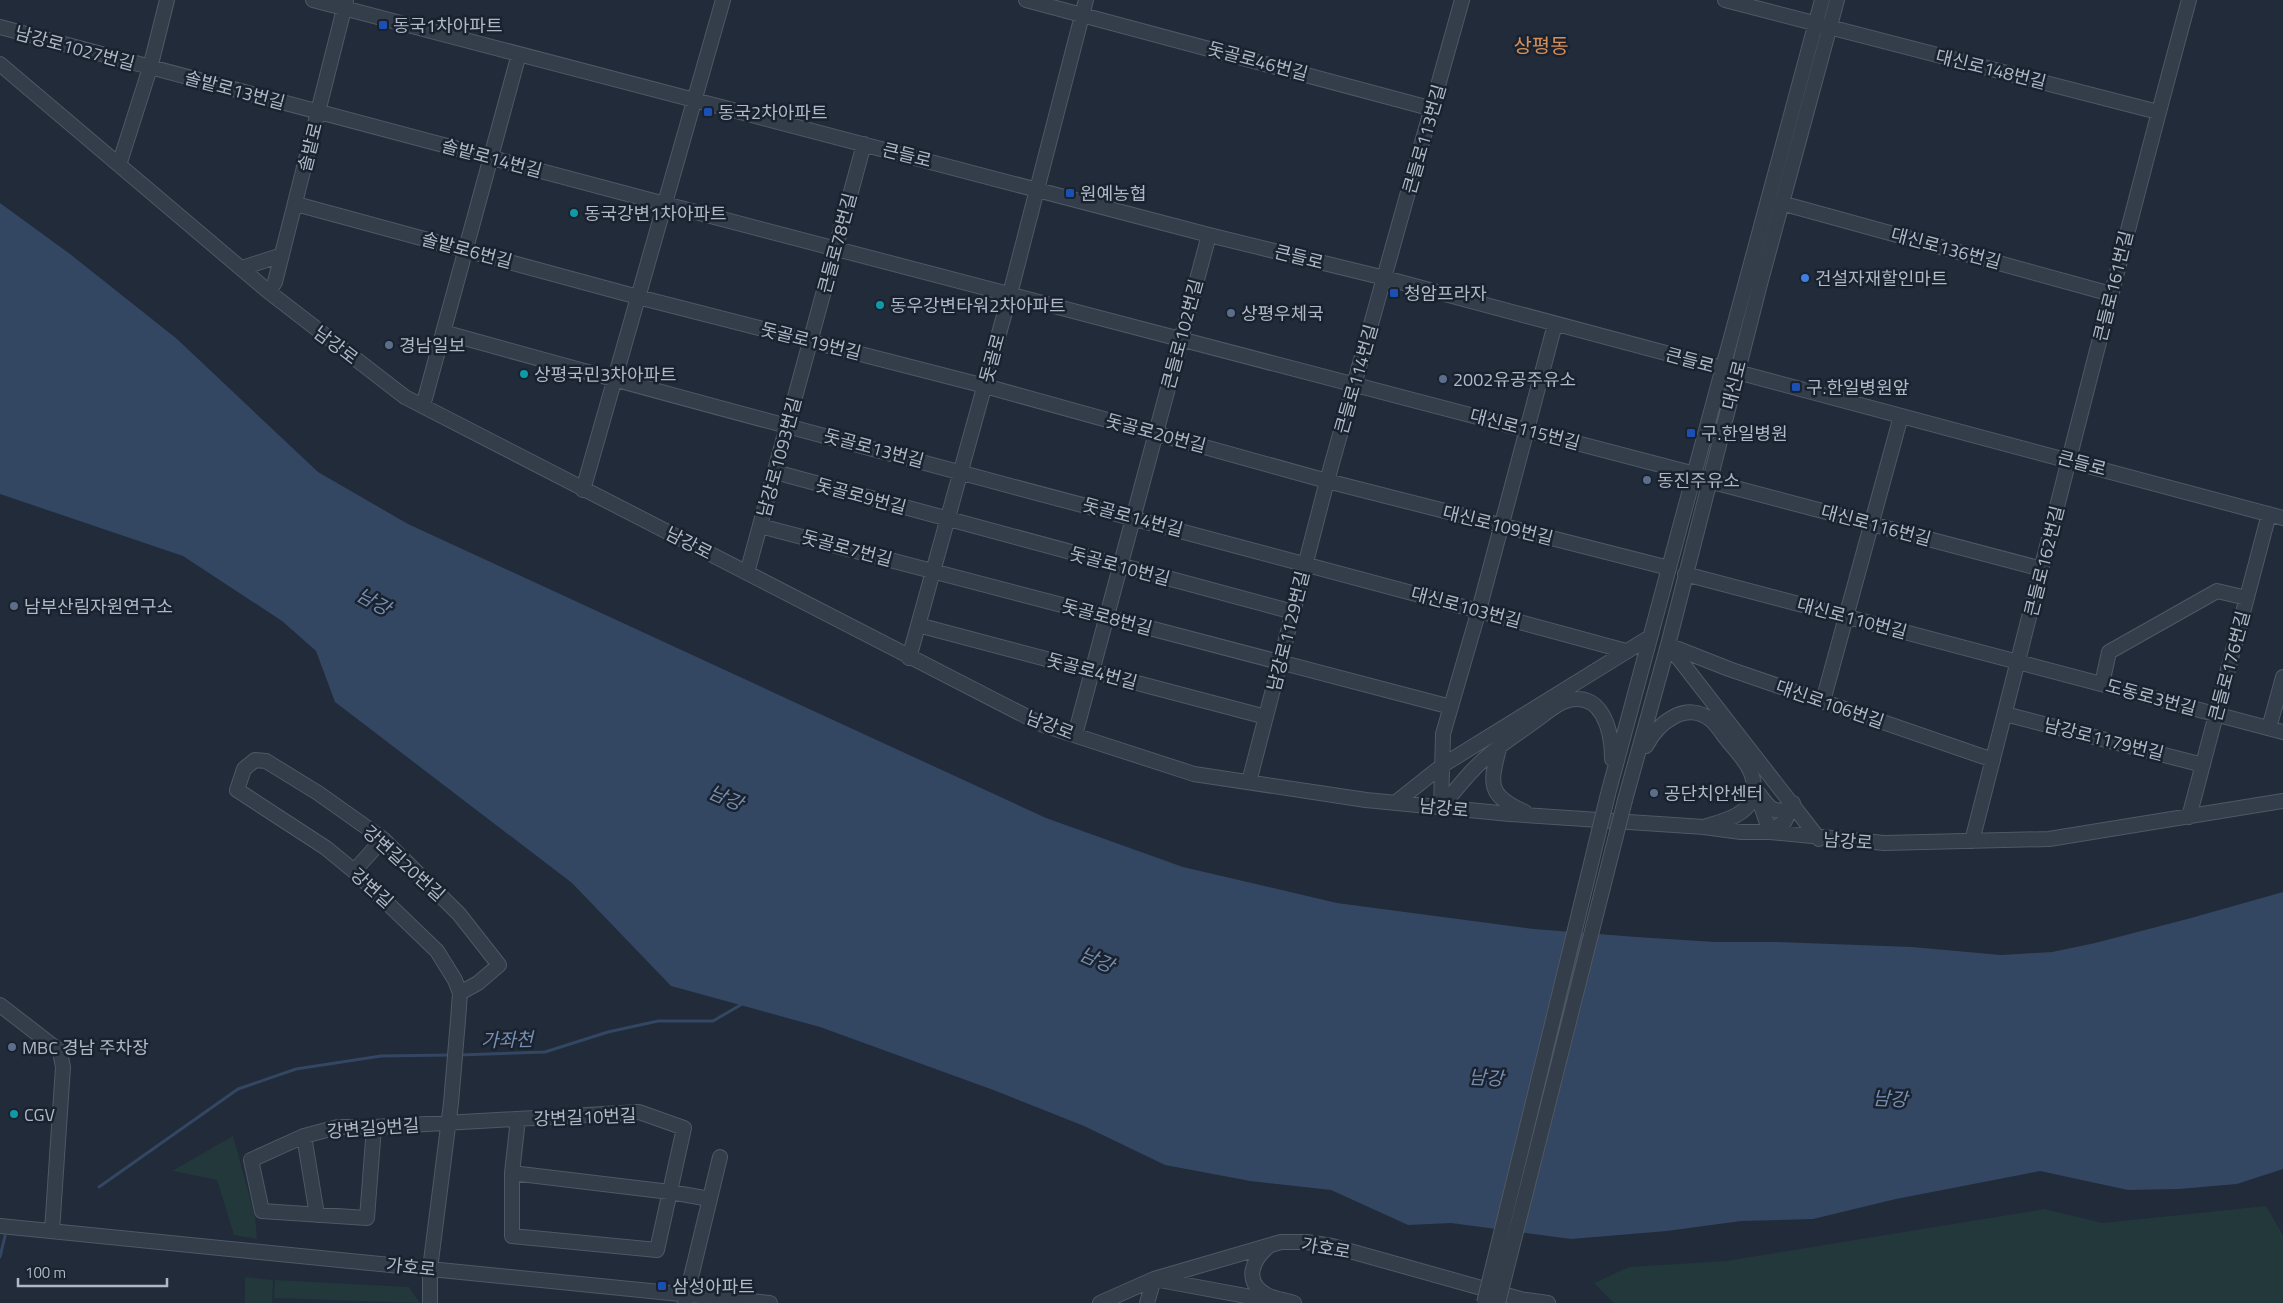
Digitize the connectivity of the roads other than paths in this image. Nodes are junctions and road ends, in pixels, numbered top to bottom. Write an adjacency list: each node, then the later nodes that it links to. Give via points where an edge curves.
1 (167, 0): 17 (street)
2 (313, 0): 11 (street, 큰들로)
3 (723, 0): 18 (street)
4 (1026, 0): 12 (street, 돗골로46번길)
5 (1086, 0): 12 (street, 돗골로)
6 (1462, 0): 19 (street, 큰들로113번길)
7 (1725, 0): 13 (street, 대신로148번길)
8 (1822, 0): 13 (street, 대신로)
9 (1837, 0): 13 (street, 대신로)
10 (2189, 0): 20 (street, 큰들로161번길)
11 (346, 4): 15 (street, 큰들로); 21 (street, 솔밭로)
12 (1083, 14): 19 (street, 돗골로46번길); 25 (street, 돗골로)
13 (1823, 26): 20 (street, 대신로148번길); 26 (street, 대신로); 43 (street, 대신로, via 1748,271)
14 (0, 27): 17 (street, 남강로1027번길)
15 (519, 54): 18 (street, 큰들로); 23 (street)
16 (0, 64): 24 (street, 남강로)
17 (150, 68): 21 (street, 솔밭로13번길); 24 (street)
18 (695, 100): 22 (street, 큰들로); 28 (street)
19 (1433, 108): 34 (street, 큰들로113번길)
20 (2158, 112): 37 (street, 큰들로161번길)
21 (319, 113): 23 (street, 솔밭로14번길); 27 (street, 솔밭로)
22 (864, 144): 25 (street, 큰들로); 30 (street, 큰들로78번길)
23 (491, 157): 28 (street, 솔밭로14번길); 31 (street)
24 (119, 164): 33 (street, 남강로)
25 (1037, 189): 29 (street, 큰들로); 36 (street, 돗골로)
26 (1782, 203): 37 (street, 대신로136번길); 44 (street, 대신로)
27 (296, 204): 31 (street, 솔밭로6번길); 32 (street, 솔밭로)
28 (665, 204): 30 (street, 솔밭로14번길); 38 (street)
29 (1209, 235): 34 (street, 큰들로); 41 (street, 큰들로102번길)
30 (835, 249): 36 (street, 솔밭로14번길); 42 (street, 큰들로78번길)
31 (466, 250): 38 (street, 솔밭로6번길); 40 (street)
32 (282, 255): 33 (street); 35 (street, 솔밭로)
33 (242, 268): 35 (street, 남강로)
34 (1385, 278): 39 (street, 큰들로); 46 (street, 큰들로114번길)
35 (269, 292): 48 (street, 남강로, via 405,397)
36 (1010, 294): 41 (street, 대신로115번길); 47 (street, 돗골로)
37 (2111, 294): 53 (street, 큰들로161번길)
38 (638, 297): 42 (street, 돗골로19번길); 45 (street)
39 (1555, 324): 43 (street, 큰들로); 51 (street)
40 (443, 332): 45 (street, 돗골로13번길); 48 (street)
41 (1181, 339): 46 (street, 대신로115번길); 52 (street, 큰들로102번길)
42 (810, 341): 47 (street, 돗골로19번길); 50 (street, 남강로1093번길)
43 (1723, 369): 44 (street, 큰들로); 56 (street, 대신로)
44 (1738, 374): 49 (street, 큰들로); 58 (street, 대신로)
45 (614, 380): 50 (street, 돗골로13번길); 59 (street)
46 (1355, 385): 51 (street, 대신로115번길); 57 (street, 큰들로114번길)
47 (985, 386): 52 (street, 돗골로20번길); 54 (street, 돗골로)
48 (423, 406): 59 (street, 남강로)
49 (1901, 416): 53 (street, 큰들로); 63 (street)
50 (787, 426): 54 (street, 돗골로13번길); 55 (street, 남강로1093번길)
51 (1526, 429): 56 (street, 대신로115번길); 65 (street)
52 (1156, 433): 57 (street, 돗골로20번길); 61 (street, 큰들로102번길)
53 (2070, 460): 60 (street, 큰들로); 69 (street, 큰들로162번길)
54 (961, 471): 61 (street, 돗골로14번길); 62 (street, 돗골로)
55 (775, 472): 62 (street, 돗골로9번길); 64 (street, 남강로1093번길)
56 (1695, 474): 68 (street, 대신로)
57 (1327, 481): 65 (street, 대신로109번길); 66 (street, 남강로1129번길)
58 (1710, 481): 63 (street, 대신로116번길); 72 (street, 대신로)
59 (583, 490): 71 (street, 남강로)
60 (2276, 516): 73 (street, 큰들로176번길)
61 (1133, 517): 66 (street, 돗골로14번길); 67 (street, 큰들로102번길)
62 (948, 519): 67 (street, 돗골로10번길); 70 (street, 돗골로)
63 (1872, 524): 69 (street, 대신로116번길); 77 (street)
64 (760, 526): 70 (street, 돗골로7번길); 71 (street, 남강로1093번길)
65 (1501, 526): 68 (street, 대신로109번길); 74 (street)
66 (1306, 563): 74 (street, 대신로103번길); 75 (street, 남강로1129번길)
67 (1120, 566): 75 (street, 돗골로10번길); 76 (street, 큰들로102번길)
68 (1669, 568): 79 (street, 대신로)
69 (2042, 569): 84 (street, 큰들로162번길)
70 (933, 571): 76 (street, 돗골로8번길); 78 (street, 돗골로)
71 (747, 573): 82 (street, 남강로)
72 (1685, 574): 77 (street, 대신로110번길); 80 (street, 대신로)
73 (2247, 598): 87 (street, via 2217,590 2109,652); 91 (street, 큰들로176번길)
74 (1479, 610): 81 (street, 대신로103번길); 89 (street)
75 (1293, 612): 83 (street, 남강로1129번길)
76 (1106, 617): 83 (street, 돗골로8번길); 85 (street, 큰들로102번길)
77 (1846, 617): 84 (street, 대신로110번길); 88 (street)
78 (918, 625): 82 (street, 돗골로); 85 (street, 돗골로4번길)
79 (1650, 636): 81 (street); 100 (street, 대신로)
80 (1668, 646): 88 (street, 대신로106번길); 99 (street, 대신로); 106 (street)
81 (1626, 651): 97 (street)
82 (909, 658): 94 (street, 남강로, via 1043,725)
83 (1280, 662): 89 (street, 돗골로8번길); 92 (street, 남강로1129번길)
84 (2018, 662): 87 (street, 도동로3번길); 90 (street)
85 (1092, 671): 92 (street, 돗골로4번길); 94 (street, 큰들로102번길)
86 (2283, 677): 93 (street)
87 (2102, 684): 91 (street, 도동로3번길)
88 (1823, 701): 96 (street, 대신로106번길)
89 (1450, 707): 97 (street, via 1442,734)
90 (2005, 714): 96 (street); 98 (street, 남강로1179번길)
91 (2216, 714): 93 (street, 도동로3번길); 98 (street, 큰들로176번길)
92 (1266, 717): 101 (street, 남강로1129번길)
93 (2276, 730)
94 (1074, 735): 101 (street, 남강로, via 1194,774)
95 (1500, 745): 100 (street, via 1561,703 1573,699 1585,701 1597,707 1610,728); 107 (street); 108 (street, via 1492,778 1496,795)
96 (1993, 760): 114 (street)
97 (1443, 765): 105 (street); 107 (street)
98 (2203, 765): 109 (street, 큰들로176번길)
99 (1634, 772): 102 (street, via 1654,732 1676,715 1690,713 1712,720 1750,769); 141 (street, 대신로, bridge)
100 (1613, 774): 140 (street, 대신로, bridge)
101 (1249, 782): 105 (street, 남강로)
102 (1754, 788): 106 (street, via 1769,808 1778,812); 110 (street, via 1751,801 1735,818); 111 (street)
103 (237, 790): 112 (street, 강변길20번길, via 244,770 255,760 266,761); 115 (street, 강변길, via 326,848)
104 (2283, 801): 109 (street, 남강로)
105 (1395, 803): 107 (street, 남강로)
106 (1792, 806): 111 (street, via 1785,821); 113 (street)
107 (1441, 807): 108 (street, 남강로)
108 (1530, 815): 110 (street, 남강로)
109 (2189, 817): 114 (street, 남강로, via 2048,839)
110 (1704, 827): 111 (street, 남강로)
111 (1770, 832): 113 (street, 남강로)
112 (383, 839): 115 (street); 116 (street, 강변길20번길, via 459,914 499,965)
113 (1819, 839): 114 (street, 남강로, via 1884,843)
114 (1972, 841)
115 (354, 871): 116 (street, 강변길, via 437,951)
116 (460, 993): 119 (street)
117 (0, 1005): 128 (street, via 60,1052 63,1067)
118 (518, 1119): 119 (street, 강변길10번길); 123 (street); 124 (street, 강변길10번길, via 639,1112 684,1128)
119 (448, 1123): 120 (street, 강변길9번길); 130 (street)
120 (374, 1127): 121 (street, 강변길9번길, via 338,1127); 126 (street, 강변길9번길, via 367,1218)
121 (304, 1136): 126 (street); 126 (street, 강변길9번길, via 251,1160 262,1211)
122 (720, 1157): 125 (street)
123 (512, 1173): 124 (street); 124 (street, 강변길10번길, via 512,1236 657,1250)
124 (670, 1192): 125 (street)
125 (710, 1199): 132 (street)
126 (317, 1215)
127 (0, 1226): 128 (street, 가호로)
128 (52, 1230): 130 (street, 가호로)
129 (1272, 1245): 131 (street, 가호로); 133 (street, 가호로, via 1307,1242 1332,1246); 139 (street, via 1258,1255 1252,1278 1266,1294)
130 (430, 1269): 132 (street, 가호로); 134 (street)
131 (1154, 1279): 136 (street, 가호로); 137 (street); 138 (street)
132 (686, 1299): 135 (street, 가호로)
133 (1530, 1301): 142 (street, 가호로)
134 (430, 1303)
135 (770, 1303)
136 (1100, 1303)
137 (1147, 1303)
138 (1284, 1303)
139 (1294, 1303)
140 (1484, 1303)
141 (1498, 1303)
142 (1548, 1303)

